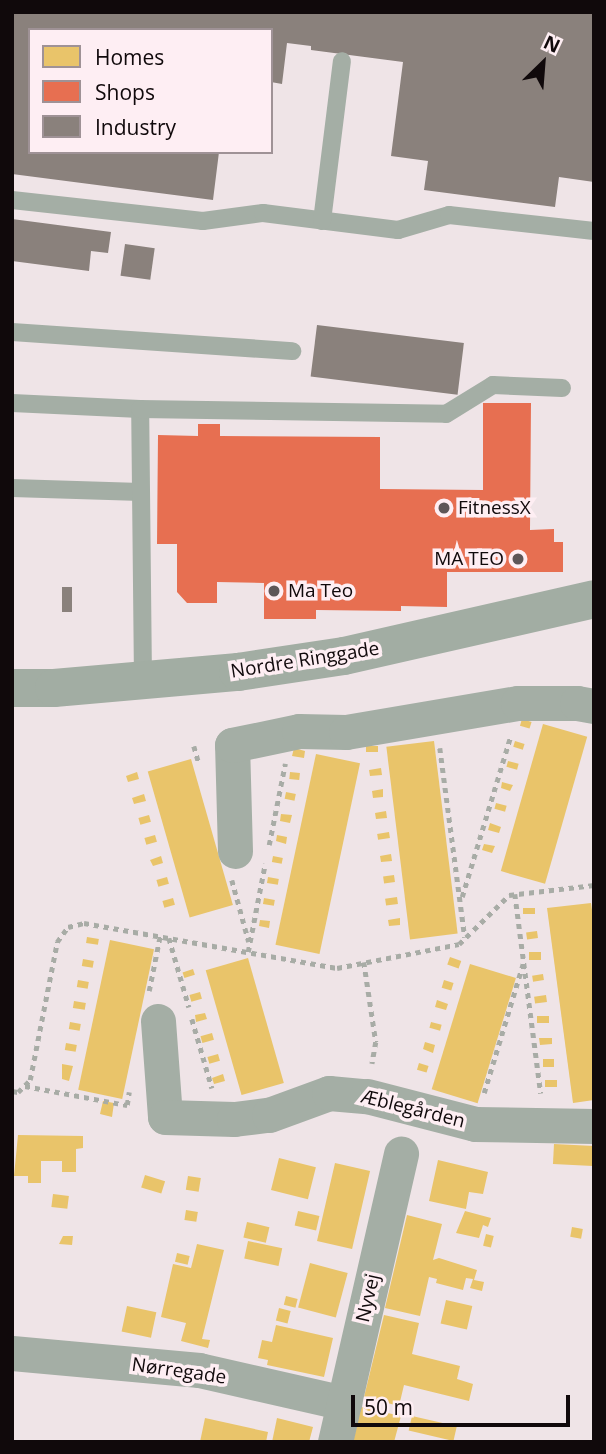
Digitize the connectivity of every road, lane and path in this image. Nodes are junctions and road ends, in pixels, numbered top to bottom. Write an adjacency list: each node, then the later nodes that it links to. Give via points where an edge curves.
1 (342, 61): 3 (lane)
2 (12, 200): 3 (lane, via 203,221 263,213)
3 (323, 220): 4 (lane, via 398,230 449,215)
4 (594, 231)
5 (12, 332): 6 (lane)
6 (292, 351)
7 (562, 388): 9 (lane, via 493,385 446,414)
8 (12, 403): 9 (lane)
9 (140, 409): 11 (lane)
10 (12, 488): 11 (lane)
11 (141, 492): 13 (lane)
12 (594, 599): 13 (street, Nordre Ringgade, via 344,656)
13 (143, 680): 14 (street, Nordre Ringgade)
14 (12, 688)
15 (520, 703): 16 (street); 17 (street); 21 (path)
16 (594, 706)
17 (436, 717): 18 (street, via 345,732 299,731 232,745); 21 (path)
18 (235, 851)
19 (594, 885): 20 (path)
20 (515, 894): 24 (path); 25 (path)
21 (461, 902): 24 (path)
22 (160, 936): 23 (path); 27 (path); 29 (path, via 84,923 68,927 57,942 30,1080)
23 (169, 938): 26 (path, via 337,968); 32 (path)
24 (465, 938): 26 (path, via 459,944)
25 (524, 960): 33 (path); 34 (path)
26 (365, 962): 31 (path, via 376,1042)
27 (153, 1011): 32 (street, Æblegården, via 165,1117)
28 (132, 1079): 29 (path, via 127,1105)
29 (24, 1086): 30 (path)
30 (12, 1091)
31 (367, 1096): 32 (street, Æblegården, via 329,1093 269,1115); 33 (street, Æblegården)
32 (220, 1119)
33 (475, 1124): 34 (street, Æblegården)
34 (546, 1125): 35 (street, Æblegården)
35 (594, 1126)
36 (401, 1153): 38 (street, Nyvej)
37 (12, 1353): 38 (street, Nørregade, via 200,1370)
38 (344, 1404): 39 (street, Nyvej)
39 (335, 1442)

